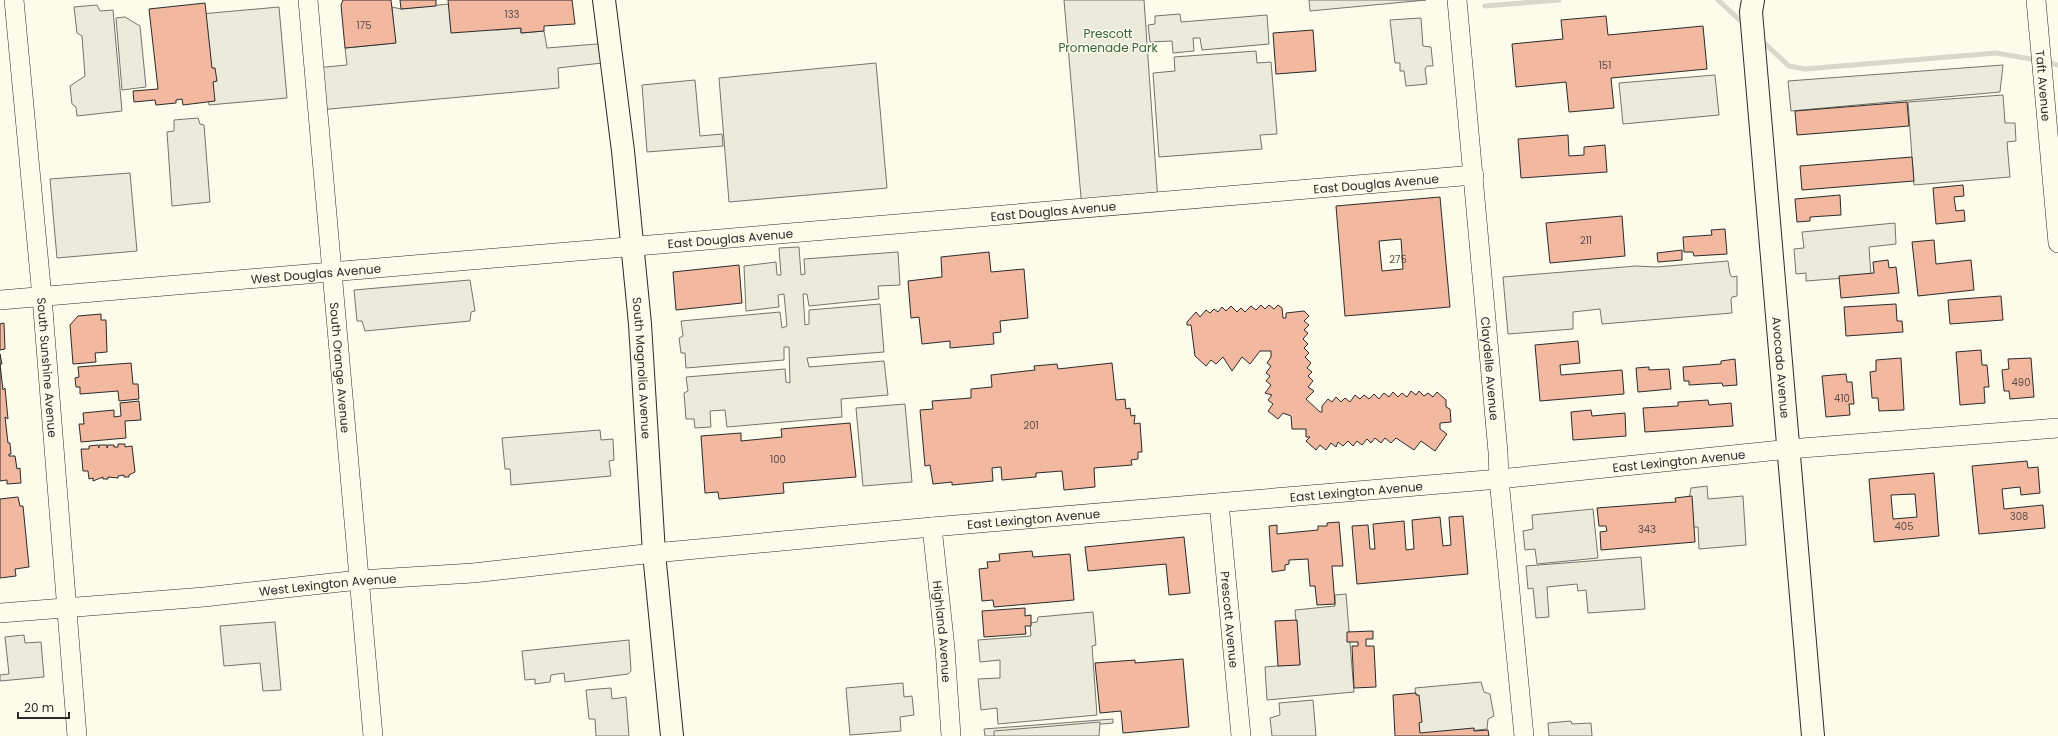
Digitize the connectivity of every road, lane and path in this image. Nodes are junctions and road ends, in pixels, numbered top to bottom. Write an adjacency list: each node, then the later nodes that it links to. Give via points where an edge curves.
1 (14, 0): 11 (street, South Sunshine Avenue)
2 (308, 0): 10 (street, South Orange Avenue)
3 (604, 0): 9 (main road, South Magnolia Avenue)
4 (1457, 0): 7 (street, Claydelle Avenue)
5 (1753, 0): 14 (main road, Avocado Avenue, via 1751,12)
6 (2036, 0): 8 (street, Taft Avenue)
7 (1474, 175): 9 (street, East Douglas Avenue); 15 (street, Claydelle Avenue)
8 (2058, 243)
9 (632, 248): 10 (street, West Douglas Avenue); 18 (main road, South Magnolia Avenue, via 641,343)
10 (333, 273): 11 (street, West Douglas Avenue); 19 (street, South Orange Avenue)
11 (42, 297): 12 (street, West Douglas Avenue); 20 (street, South Sunshine Avenue)
12 (0, 300)
13 (2058, 428): 14 (street, East Lexington Avenue)
14 (1789, 450): 15 (street, East Lexington Avenue); 28 (main road, Avocado Avenue)
15 (1499, 479): 16 (street, East Lexington Avenue); 27 (street, Claydelle Avenue)
16 (1219, 503): 17 (street, East Lexington Avenue); 26 (street, Prescott Avenue)
17 (932, 527): 18 (street, East Lexington Avenue); 25 (street, Highland Avenue)
18 (654, 553): 19 (street, West Lexington Avenue, via 473,573); 24 (main road, South Magnolia Avenue)
19 (359, 580): 20 (street, West Lexington Avenue, via 204,597); 23 (street, South Orange Avenue)
20 (66, 606): 21 (street, West Lexington Avenue); 22 (street, South Sunshine Avenue)
21 (0, 613)
22 (77, 736)
23 (373, 736)
24 (672, 736)
25 (951, 736)
26 (1241, 736)
27 (1524, 736)
28 (1813, 736)

